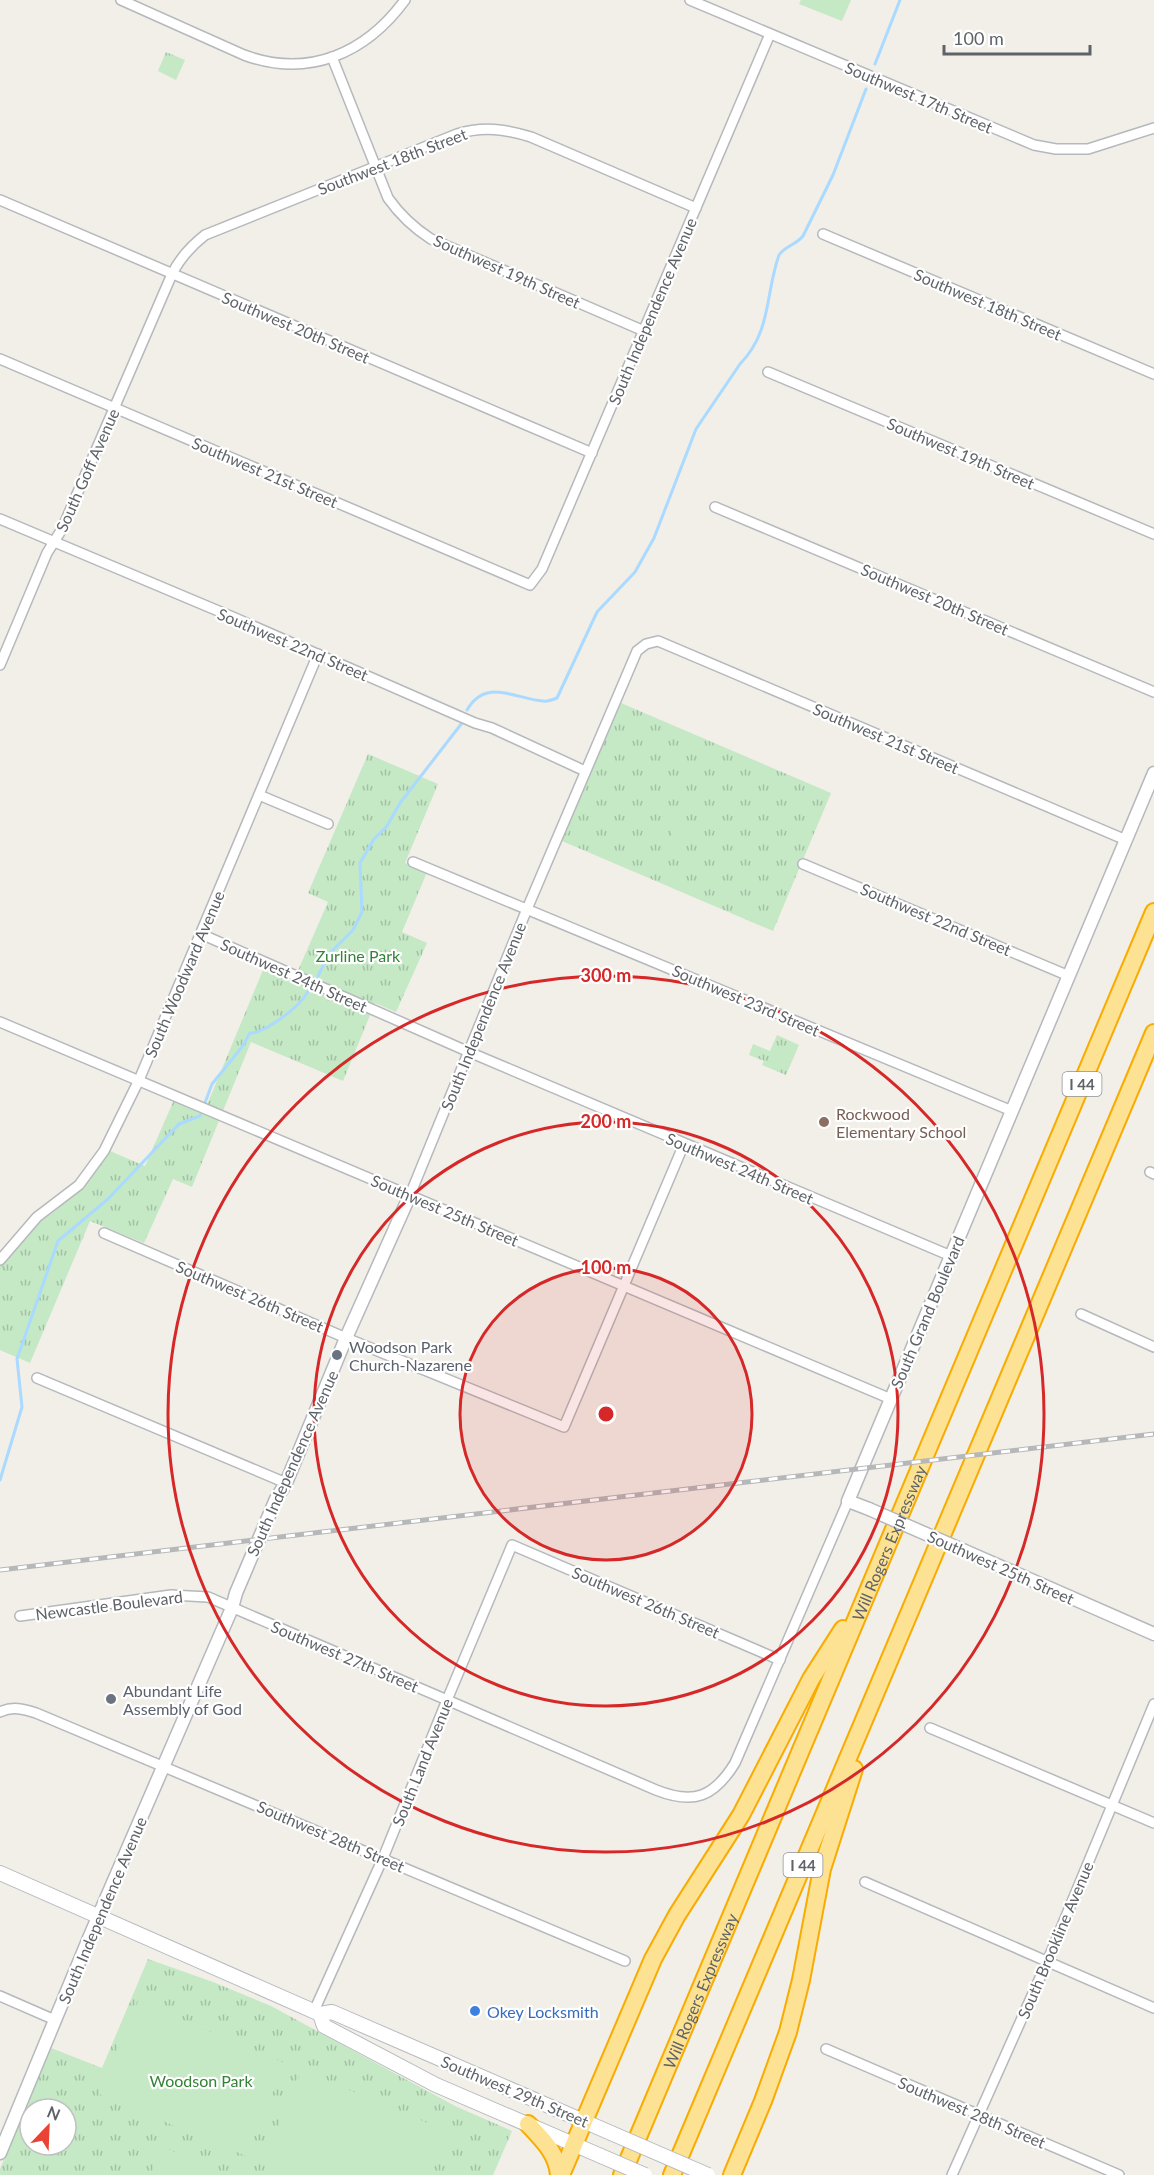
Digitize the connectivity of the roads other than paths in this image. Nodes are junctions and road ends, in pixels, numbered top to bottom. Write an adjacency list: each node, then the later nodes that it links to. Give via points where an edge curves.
1 (121, 0): 5 (street, via 262,61 291,64)
2 (405, 0): 5 (street, via 370,38)
3 (690, 0): 4 (street, Southwest 17th Street)
4 (770, 34): 6 (street, Southwest 17th Street, via 1045,147 1088,149); 9 (street, South Independence Avenue)
5 (332, 57): 7 (street, Southwest 19th Street)
6 (1154, 128)
7 (375, 166): 9 (street, Southwest 18th Street, via 470,130 499,129 531,137); 11 (street, Southwest 18th Street, via 205,235 186,252); 12 (street, Southwest 19th Street, via 396,209 431,239)
8 (0, 200): 11 (street, Southwest 20th Street)
9 (696, 207): 12 (street, South Independence Avenue)
10 (823, 234): 15 (street, Southwest 18th Street)
11 (172, 274): 16 (street, South Goff Avenue); 17 (street, Southwest 20th Street)
12 (644, 331): 17 (street, South Independence Avenue)
13 (0, 359): 16 (street, Southwest 21st Street)
14 (768, 372): 20 (street, Southwest 19th Street)
15 (1154, 374)
16 (115, 408): 21 (street, South Goff Avenue); 22 (street, Southwest 21st Street)
17 (592, 453): 22 (street, South Independence Avenue, via 543,569)
18 (715, 507): 26 (street, Southwest 20th Street)
19 (0, 519): 21 (street, Southwest 22nd Street)
20 (1154, 534)
21 (54, 542): 24 (street, Southwest 22nd Street); 25 (street, South Goff Avenue)
22 (531, 585)
23 (646, 644): 27 (street, South Independence Avenue, via 637,651); 31 (street, Southwest 21st Street, via 658,641)
24 (318, 654): 27 (street, Southwest 22nd Street); 29 (street, South Woodward Avenue)
25 (0, 665)
26 (1154, 692)
27 (585, 771): 34 (street, South Independence Avenue)
28 (1154, 773): 31 (street, South Grand Boulevard)
29 (259, 795): 30 (street); 36 (street, South Woodward Avenue)
30 (328, 824)
31 (1126, 840): 37 (street, South Grand Boulevard)
32 (413, 862): 34 (street, Southwest 23rd Street)
33 (803, 864): 37 (street, Southwest 22nd Street)
34 (527, 909): 40 (street, South Independence Avenue); 42 (street, Southwest 23rd Street)
35 (1154, 912): 57 (highway, Will Rogers Expressway / I 44)
36 (201, 934): 40 (street, Southwest 24th Street); 41 (street, South Woodward Avenue)
37 (1069, 976): 42 (street, South Grand Boulevard)
38 (0, 1022): 41 (street, Southwest 25th Street)
39 (1154, 1033): 61 (highway, I 44)
40 (469, 1052): 43 (street, Southwest 24th Street); 44 (street, South Independence Avenue)
41 (139, 1080): 44 (street, Southwest 25th Street); 47 (street, South Woodward Avenue, via 104,1151 79,1185 37,1217)
42 (1012, 1111): 46 (street, South Grand Boulevard)
43 (684, 1144): 46 (street, Southwest 24th Street); 48 (street)
44 (410, 1195): 48 (street, Southwest 25th Street); 50 (street, South Independence Avenue)
45 (104, 1233): 50 (street, Southwest 26th Street)
46 (951, 1256): 53 (street, South Grand Boulevard)
47 (0, 1260)
48 (623, 1286): 50 (street, Southwest 26th Street, via 564,1427); 53 (street, Southwest 25th Street)
49 (1081, 1314): 51 (street)
50 (346, 1338): 54 (street, South Independence Avenue)
51 (1154, 1347)
52 (37, 1378): 54 (street)
53 (891, 1399): 55 (street, South Grand Boulevard)
54 (286, 1483): 58 (street, South Independence Avenue, via 276,1498)
55 (848, 1501): 60 (street, Southwest 25th Street, bridge); 62 (street, South Grand Boulevard)
56 (512, 1545): 62 (street, Southwest 26th Street); 63 (street, South Land Avenue)
57 (869, 1587): 83 (highway, via 811,1679 741,1815 653,1959); 89 (highway, Will Rogers Expressway / I 44)
58 (232, 1608): 59 (street, Newcastle Boulevard, via 208,1597 171,1595); 63 (street, Southwest 27th Street); 67 (street, South Independence Avenue)
59 (20, 1616)
60 (1154, 1634)
61 (892, 1653): 86 (highway, via 822,1869 788,2032); 91 (highway, I 44)
62 (780, 1660): 68 (street, South Grand Boulevard, via 735,1763 721,1784 690,1798 672,1797)
63 (447, 1700): 68 (street, Southwest 27th Street); 71 (street, South Land Avenue)
64 (1154, 1704): 69 (street, South Brookline Avenue)
65 (0, 1712): 67 (street, Southwest 28th Street, via 21,1709 36,1713)
66 (930, 1728): 69 (street)
67 (164, 1766): 71 (street, Southwest 28th Street); 74 (street, South Independence Avenue)
68 (656, 1790)
69 (1111, 1804): 70 (street); 76 (street, South Brookline Avenue)
70 (1154, 1823)
71 (383, 1858): 75 (street, Southwest 28th Street); 79 (street, South Land Avenue)
72 (0, 1873): 74 (main road, Southwest 29th Street)
73 (865, 1882): 76 (street)
74 (99, 1916): 79 (main road, Southwest 29th Street); 80 (street, South Independence Avenue)
75 (625, 1961)
76 (1047, 1962): 78 (street); 82 (street, South Brookline Avenue)
77 (0, 1996): 80 (street)
78 (1154, 2008)
79 (317, 2013): 83 (main road, Southwest 29th Street, via 332,2012); 84 (main road, Southwest 29th Street, via 324,2026 398,2066)
80 (56, 2020): 87 (street, South Independence Avenue)
81 (826, 2049): 82 (street, Southwest 28th Street)
82 (979, 2114): 95 (street, South Brookline Avenue); 96 (street, Southwest 28th Street)
83 (584, 2121): 85 (highway); 92 (main road, Southwest 29th Street, bridge)
84 (528, 2124): 85 (main road, Southwest 29th Street); 88 (highway, via 552,2151)
85 (573, 2144): 88 (highway); 90 (main road, Southwest 29th Street, bridge)
86 (742, 2149): 93 (highway); 94 (highway)
87 (0, 2153)
88 (560, 2175)
89 (622, 2175)
90 (645, 2175)
91 (672, 2175)
92 (708, 2175)
93 (732, 2175)
94 (747, 2175)
95 (952, 2175)
96 (1119, 2175)

